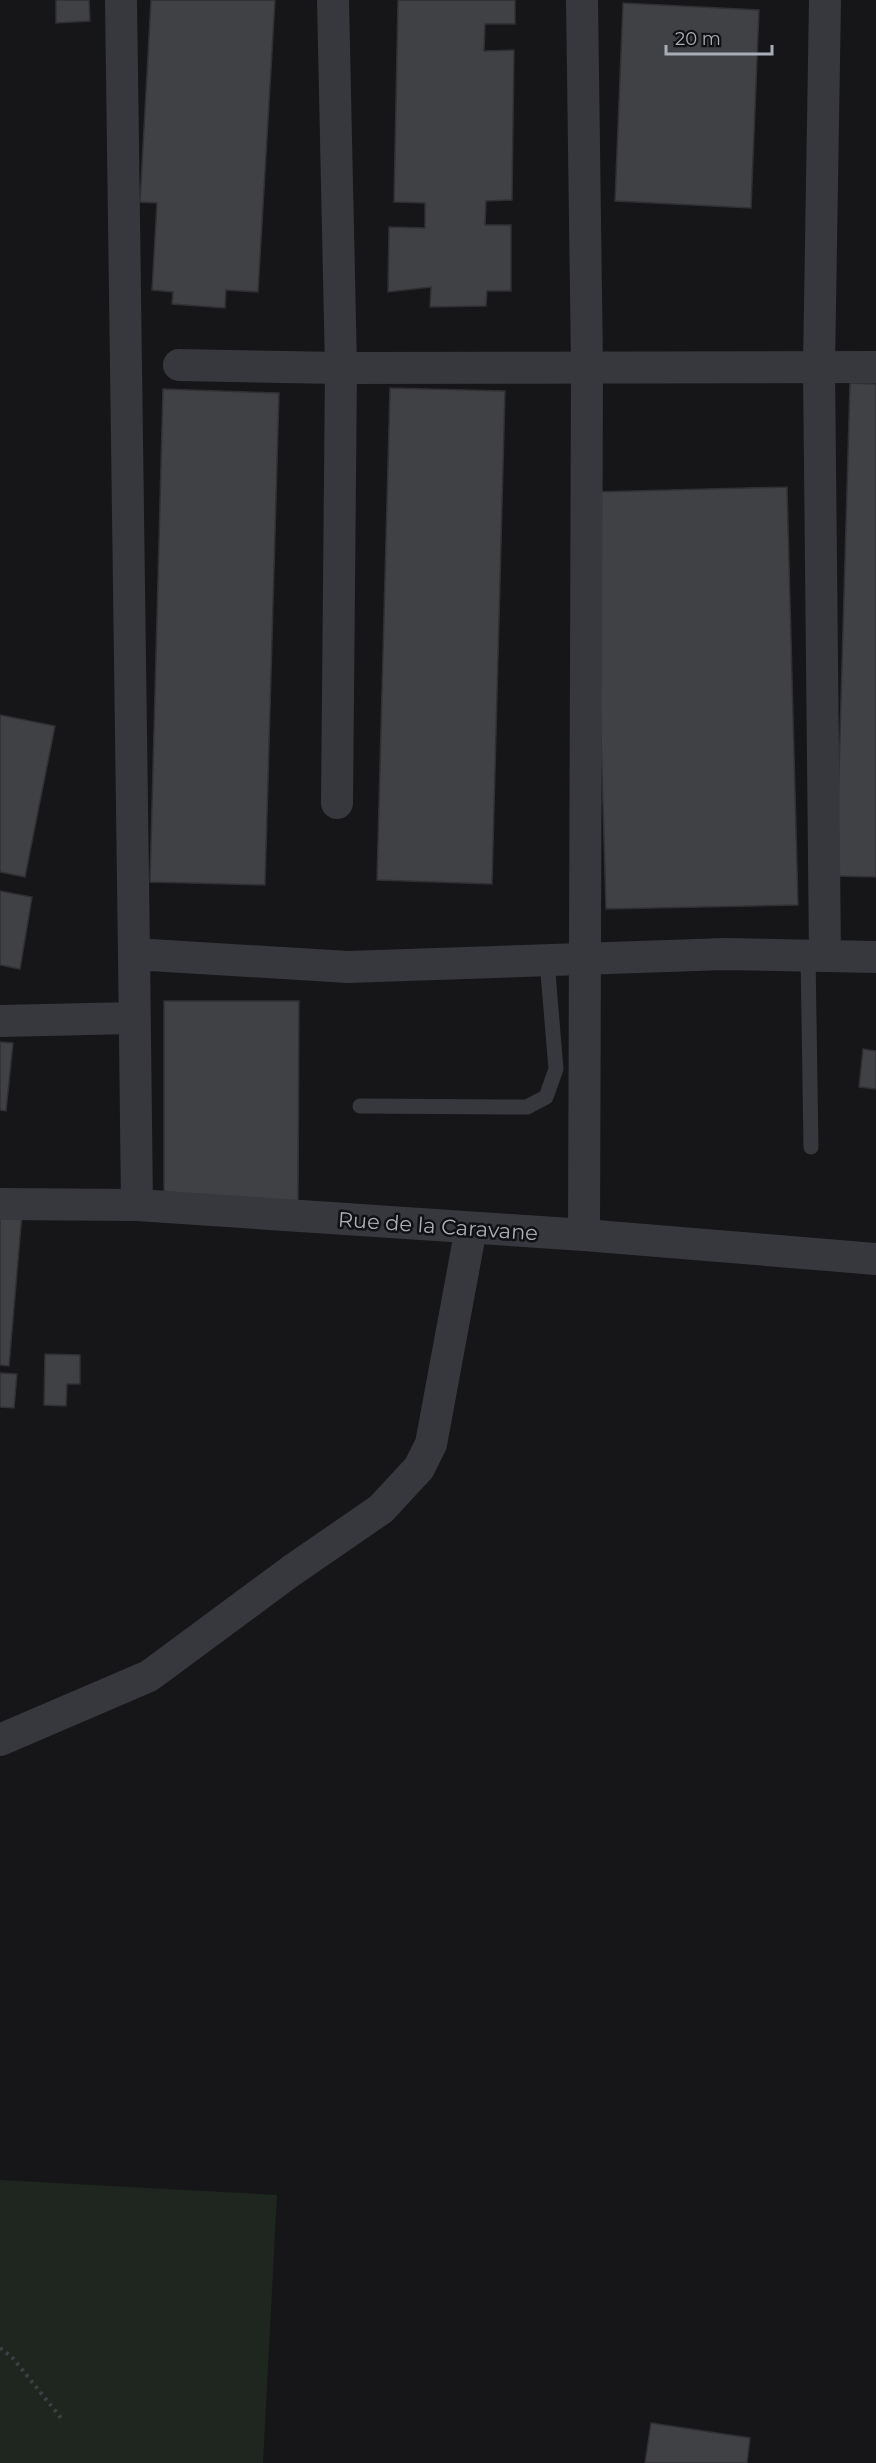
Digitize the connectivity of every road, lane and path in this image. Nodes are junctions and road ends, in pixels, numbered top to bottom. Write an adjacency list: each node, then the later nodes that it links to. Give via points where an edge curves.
1 (121, 0): 11 (street)
2 (333, 0): 9 (street)
3 (582, 0): 6 (street)
4 (825, 0): 7 (street)
5 (180, 364): 9 (street)
6 (587, 366): 7 (street); 9 (street); 14 (street)
7 (819, 367): 8 (street); 12 (street)
8 (876, 367)
9 (341, 368): 10 (street)
10 (337, 803)
11 (134, 954): 15 (street, via 348,967); 16 (street)
12 (817, 955): 13 (street); 14 (street); 19 (lane)
13 (876, 957)
14 (585, 960): 15 (street); 23 (street)
15 (547, 961): 18 (lane, via 556,1069 546,1097 527,1107)
16 (134, 1018): 17 (street); 21 (street)
17 (0, 1021)
18 (360, 1106)
19 (811, 1147)
20 (0, 1203): 21 (street, Rue de la Caravane)
21 (137, 1205): 22 (street, Rue de la Caravane)
22 (471, 1228): 23 (street, Rue de la Caravane); 25 (street, via 431,1444 419,1468 381,1509 149,1676)
23 (584, 1235): 24 (street, Rue de la Caravane)
24 (876, 1258)
25 (0, 1740)
26 (0, 2348): 27 (path)
27 (61, 2418)

